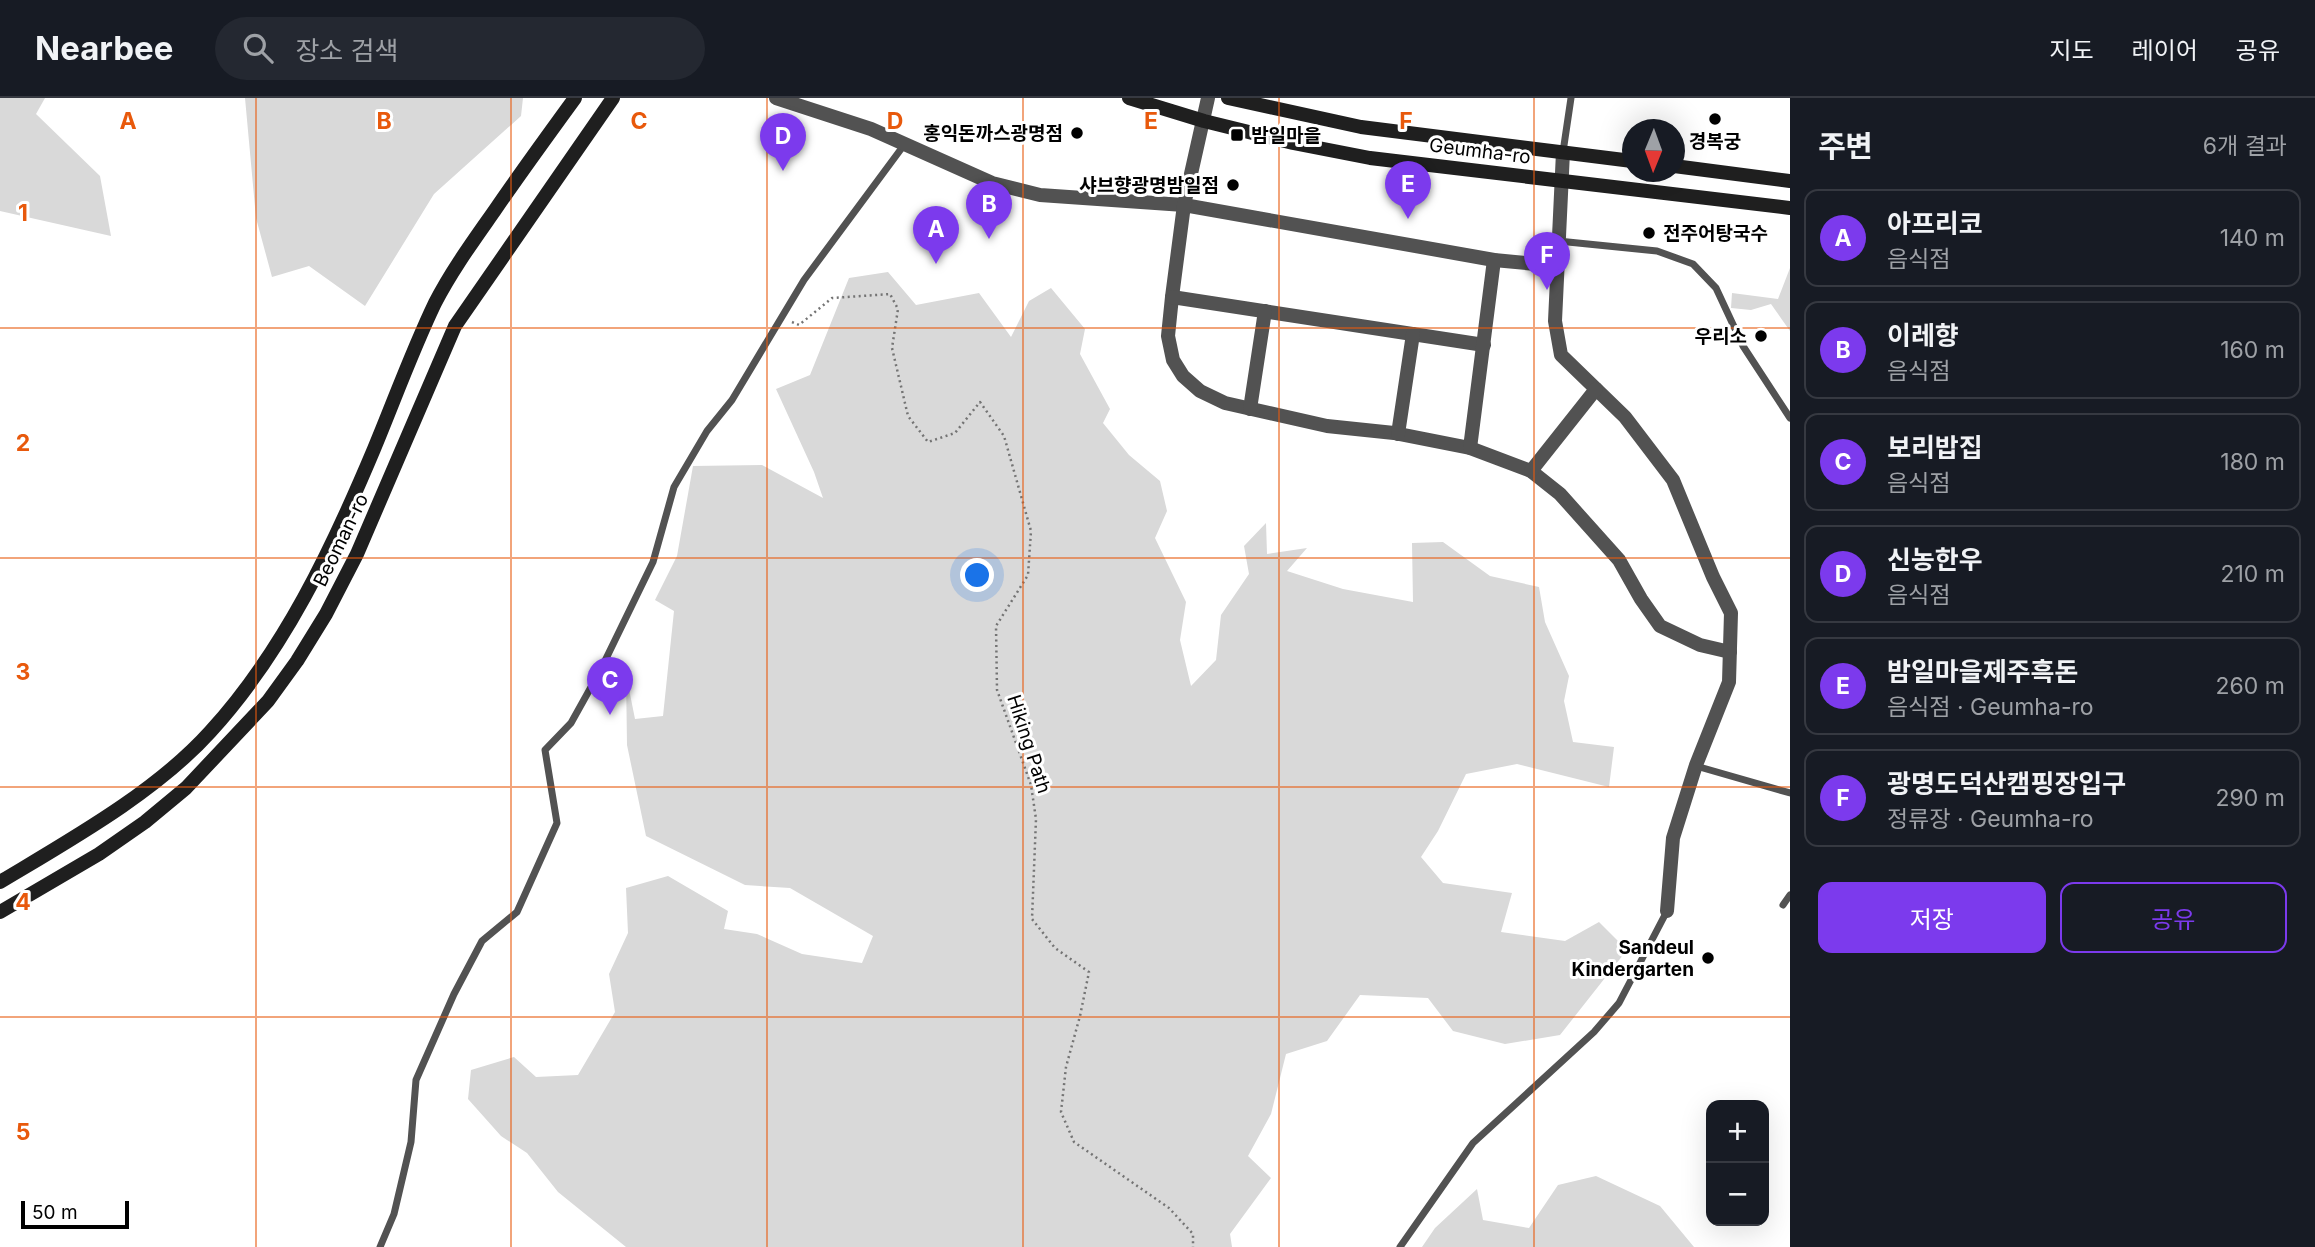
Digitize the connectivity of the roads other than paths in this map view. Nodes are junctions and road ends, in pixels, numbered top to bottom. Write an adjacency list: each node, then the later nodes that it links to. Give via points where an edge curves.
1 (575, 98): 33 (main road, Beoman-ro, via 454,268 333,541 274,649 210,733 169,771 91,828)
2 (614, 98): 37 (main road, Beoman-ro, via 455,326 357,554 304,650 268,701 186,788 145,822)
3 (776, 98): 9 (street, via 871,129)
4 (1129, 98): 8 (main road, Geumha-ro)
5 (1208, 98): 8 (street)
6 (1228, 98): 10 (main road, Geumha-ro, via 1361,127)
7 (1571, 98): 10 (lane)
8 (1204, 121): 13 (main road, Geumha-ro, via 1370,158); 15 (street)
9 (904, 145): 15 (street, via 992,183 1040,195); 38 (lane, via 804,279 732,400 707,431 674,487 653,562 600,671 571,723 545,750 557,823 517,912 482,941 416,1080 411,1142 394,1214)
10 (1563, 152): 11 (main road, Geumha-ro); 13 (street)
11 (1622, 160)
12 (1685, 167): 14 (main road)
13 (1560, 180): 16 (main road, Geumha-ro); 17 (street)
14 (1790, 181)
15 (1184, 205): 18 (street); 20 (street)
16 (1790, 208)
17 (1558, 241): 19 (street); 26 (lane, via 1657,251 1693,264 1716,288 1743,346)
18 (1494, 260): 19 (street); 23 (street)
19 (1557, 266): 24 (street, via 1555,321 1561,355)
20 (1172, 297): 21 (street); 25 (street, via 1168,335 1173,360 1183,376 1200,391)
21 (1265, 311): 22 (street); 25 (street)
22 (1413, 334): 23 (street); 27 (street)
23 (1484, 345): 28 (street)
24 (1596, 389): 29 (street); 30 (street, via 1625,417 1673,480 1731,613)
25 (1250, 410): 27 (street)
26 (1790, 418)
27 (1398, 434): 28 (street)
28 (1470, 447): 29 (street)
29 (1531, 471): 30 (street, via 1560,494 1619,560 1660,626 1700,645)
30 (1730, 652): 31 (street, via 1729,682)
31 (1696, 765): 32 (lane); 36 (street, via 1674,838)
32 (1790, 793)
33 (0, 882)
34 (1790, 895): 35 (lane)
35 (1783, 905)
36 (1667, 911): 39 (lane, via 1619,1003 1594,1032 1473,1143)
37 (0, 912)
38 (380, 1247)
39 (1400, 1247)

